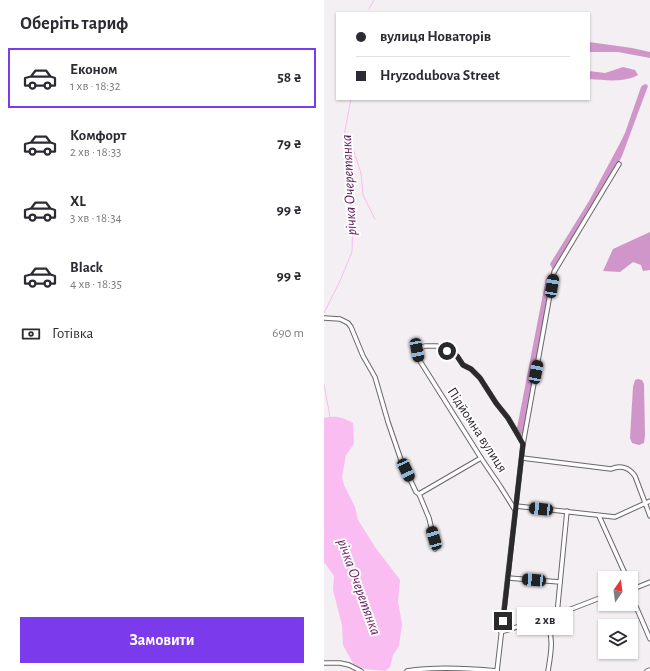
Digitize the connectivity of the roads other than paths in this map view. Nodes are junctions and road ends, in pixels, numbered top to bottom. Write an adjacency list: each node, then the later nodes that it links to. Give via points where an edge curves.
1 (619, 164): 3 (street, via 554,272)
2 (324, 318): 6 (street, via 344,320 350,324 375,377 401,460)
3 (523, 444): 4 (street, Підйомна вулиця, via 480,378 463,365 457,356 437,346 425,346 417,350 420,361); 5 (street)
4 (481, 458): 6 (street); 10 (street, Підйомна вулиця)
5 (522, 458): 8 (street, via 611,469 623,466 635,476); 9 (street)
6 (419, 494): 14 (street, via 429,518)
7 (650, 501): 8 (street)
8 (645, 503): 12 (street, via 615,517); 13 (street)
9 (516, 506): 10 (street); 11 (street)
10 (515, 511): 16 (street)
11 (567, 511): 12 (street); 17 (street)
12 (599, 516): 15 (street)
13 (650, 516)
14 (435, 549)
15 (624, 571)
16 (508, 578): 17 (street); 24 (street)
17 (560, 582): 22 (street)
18 (650, 582): 19 (street)
19 (638, 587)
20 (598, 599): 22 (street)
21 (638, 611): 25 (street)
22 (557, 614): 23 (street)
23 (544, 619): 24 (street); 31 (street, via 549,625 551,635)
24 (501, 632): 30 (street)
25 (650, 638)
26 (324, 663): 28 (street, via 340,663)
27 (650, 670): 32 (street)
28 (361, 671)
29 (407, 671): 30 (street, via 442,668)
30 (497, 671)
31 (548, 671)
32 (647, 671)

